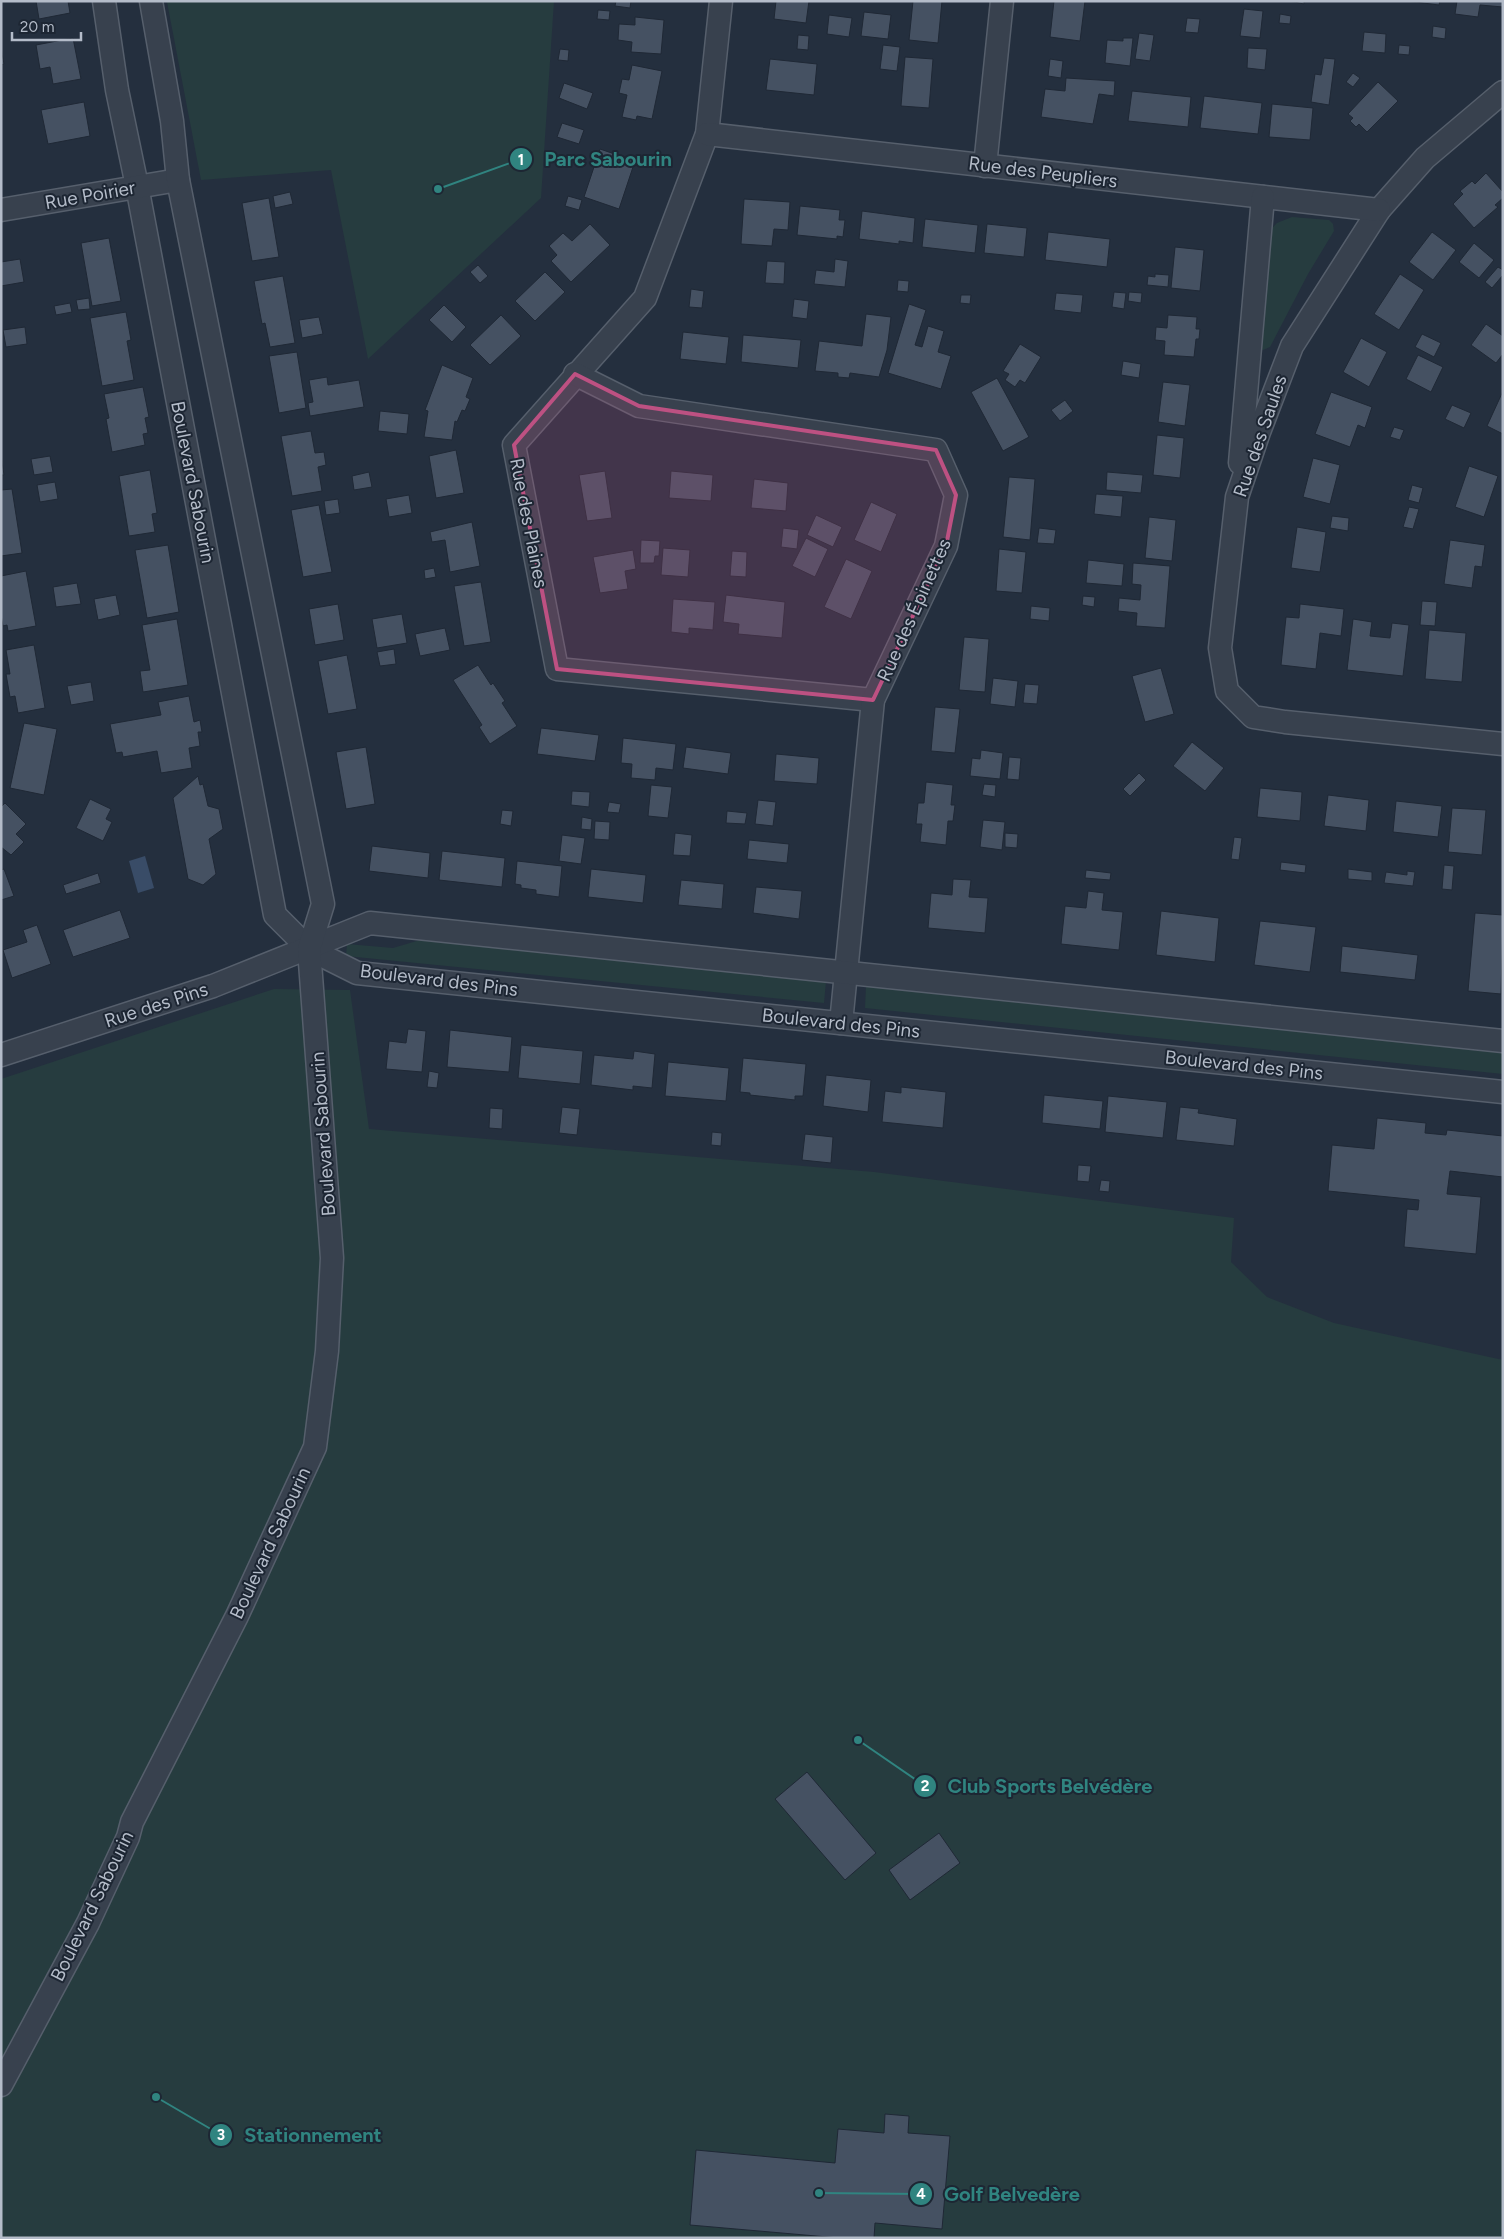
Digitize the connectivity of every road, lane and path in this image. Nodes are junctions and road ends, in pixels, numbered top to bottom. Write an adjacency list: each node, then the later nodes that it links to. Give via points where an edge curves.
1 (104, 1): 9 (street, Boulevard Sabourin, via 117,90)
2 (151, 1): 8 (street, Boulevard Sabourin, via 172,122)
3 (721, 1): 6 (street, Rue des Plaines)
4 (1002, 1): 7 (street)
5 (1503, 92): 12 (street, Rue des Saules, via 1424,158)
6 (707, 134): 7 (street, Rue des Peupliers); 13 (street, Rue des Plaines, via 645,298)
7 (985, 166): 10 (street, Rue des Peupliers)
8 (178, 180): 9 (street, Rue Poirier); 17 (street, Boulevard Sabourin, via 323,904)
9 (137, 186): 11 (street, Rue Poirier); 17 (street, Boulevard Sabourin, via 275,915)
10 (1263, 197): 12 (street, Rue des Peupliers); 14 (street)
11 (1, 210)
12 (1379, 210): 14 (street, Rue des Saules, via 1292,346)
13 (575, 374): 15 (street, Rue des Plaines, via 514,445 558,669); 15 (street, Rue des Épinettes, via 639,406 936,450 956,495 946,546)
14 (1236, 497): 16 (street, Rue des Saules, via 1220,648 1227,691 1253,717)
15 (873, 700): 18 (street, Rue des Épinettes)
16 (1503, 744)
17 (309, 949): 18 (street, via 370,924); 19 (street, Boulevard des Pins, via 357,973); 21 (street, Rue des Pins, via 213,986); 23 (street, Boulevard Sabourin, via 332,1258 328,1351 315,1447 237,1616 132,1822 88,1923)
18 (845, 972): 19 (street, Rue des Épinettes); 20 (street)
19 (841, 1023): 22 (street, Boulevard des Pins)
20 (1503, 1041)
21 (1, 1055)
22 (1503, 1092)
23 (1, 2085)

